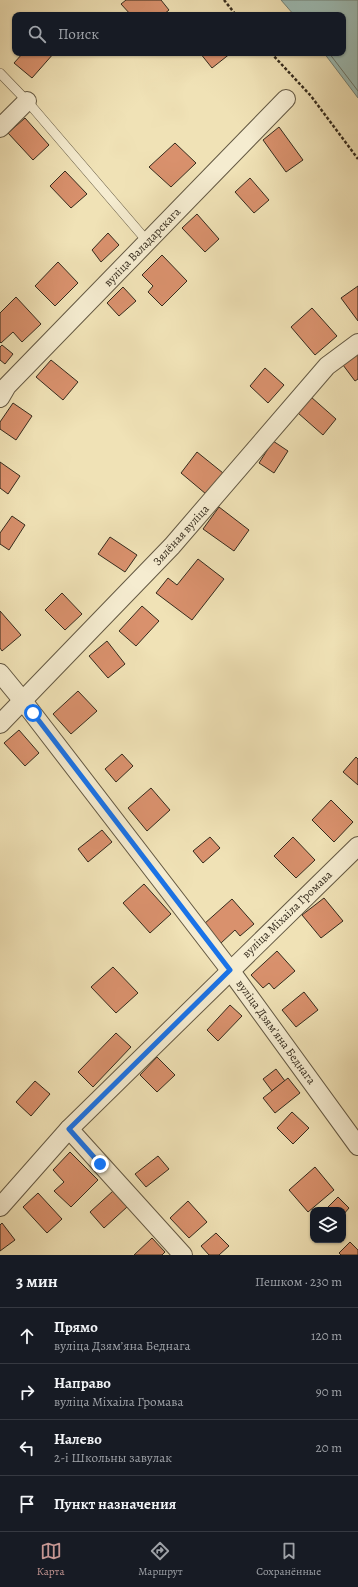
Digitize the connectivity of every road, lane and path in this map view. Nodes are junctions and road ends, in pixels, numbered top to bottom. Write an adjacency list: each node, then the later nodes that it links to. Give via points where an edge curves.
1 (224, 0): 2 (path)
2 (234, 12)
3 (274, 56): 8 (path, via 311,96)
4 (0, 73): 6 (lane)
5 (286, 98): 9 (street, вуліца Валадарскага)
6 (27, 101): 7 (street); 9 (lane)
7 (0, 128)
8 (358, 159)
9 (148, 241): 11 (street, вуліца Валадарскага, via 7,386)
10 (358, 343): 13 (street, Зялёная вуліца, via 327,366 172,546)
11 (0, 398)
12 (0, 673): 13 (street, вуліца Дзямʼяна Беднага)
13 (23, 701): 14 (street, Зялёная вуліца); 16 (street, вуліца Дзямʼяна Беднага)
14 (0, 724)
15 (358, 846): 16 (street, вуліца Міхаіла Громава)
16 (230, 970): 17 (street, вуліца Міхаіла Громава); 18 (street, вуліца Дзямʼяна Беднага)
17 (69, 1129): 19 (street, вуліца Міхаіла Громава); 20 (street)
18 (358, 1146)
19 (0, 1207)
20 (183, 1255)

